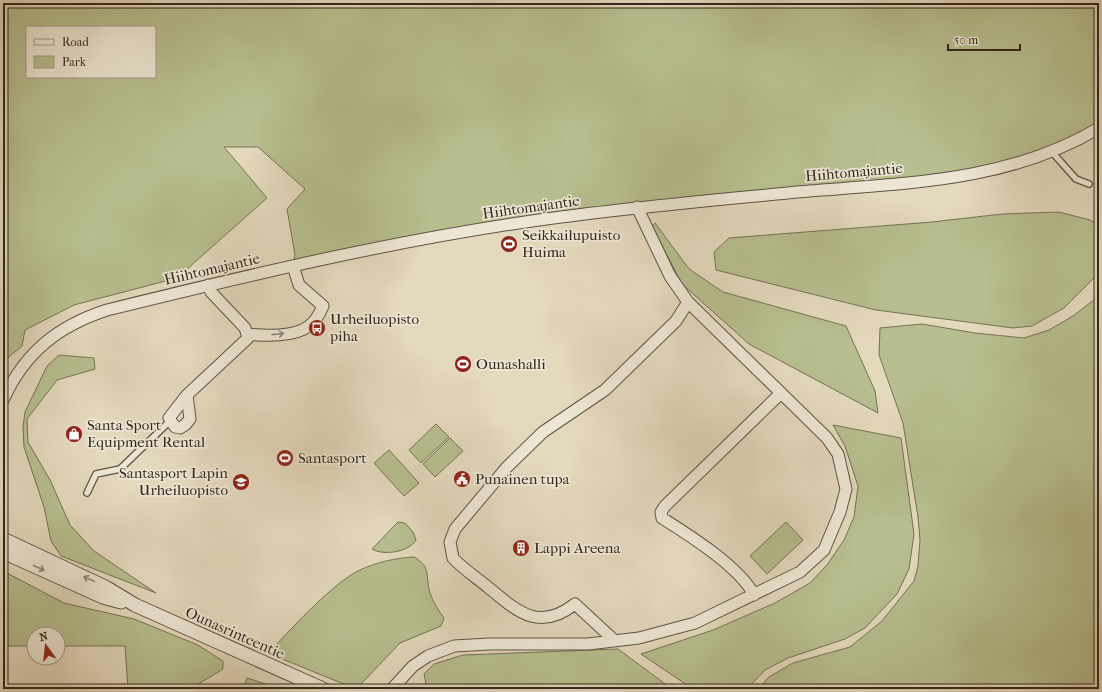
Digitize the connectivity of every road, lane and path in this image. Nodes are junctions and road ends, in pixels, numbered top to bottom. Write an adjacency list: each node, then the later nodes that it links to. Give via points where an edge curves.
1 (1099, 128): 2 (street, Hiihtomajantie)
2 (1052, 152): 3 (lane, via 1076,179); 4 (street, Hiihtomajantie, via 1000,169 952,178)
3 (1089, 184)
4 (637, 207): 5 (street, Hiihtomajantie, via 512,223); 7 (street, via 670,276)
5 (292, 266): 6 (street, Hiihtomajantie); 8 (street, one-way to 5, via 292,334 313,323 323,306 299,285)
6 (208, 285): 8 (street, via 211,292); 11 (street, Hiihtomajantie, via 108,310 70,325 45,342 25,362)
7 (688, 302): 9 (street); 18 (street, via 676,321 604,390 534,440 469,511 451,536 450,548 453,558 517,611 536,618 544,618 566,611 575,604)
8 (248, 334): 10 (street, via 248,338)
9 (780, 394): 16 (street, via 827,438 838,454 846,489 840,512 824,550 800,572); 16 (street, via 661,512 662,518 737,572 748,583)
10 (187, 395): 12 (street, via 169,418); 12 (street, via 190,419 180,428 175,427)
11 (3, 400)
12 (170, 421): 13 (lane, via 120,469 96,474)
13 (87, 493)
14 (3, 539): 17 (street, Ounasrinteentie, one-way to 14, via 107,588)
15 (3, 552): 17 (street, Ounasrinteentie, one-way to 17, via 103,597)
16 (754, 595): 18 (street, via 679,628)
17 (135, 605): 19 (street, Ounasrinteentie)
18 (615, 642): 20 (street, via 454,646 428,656 413,666)
19 (323, 689)
20 (392, 689)

